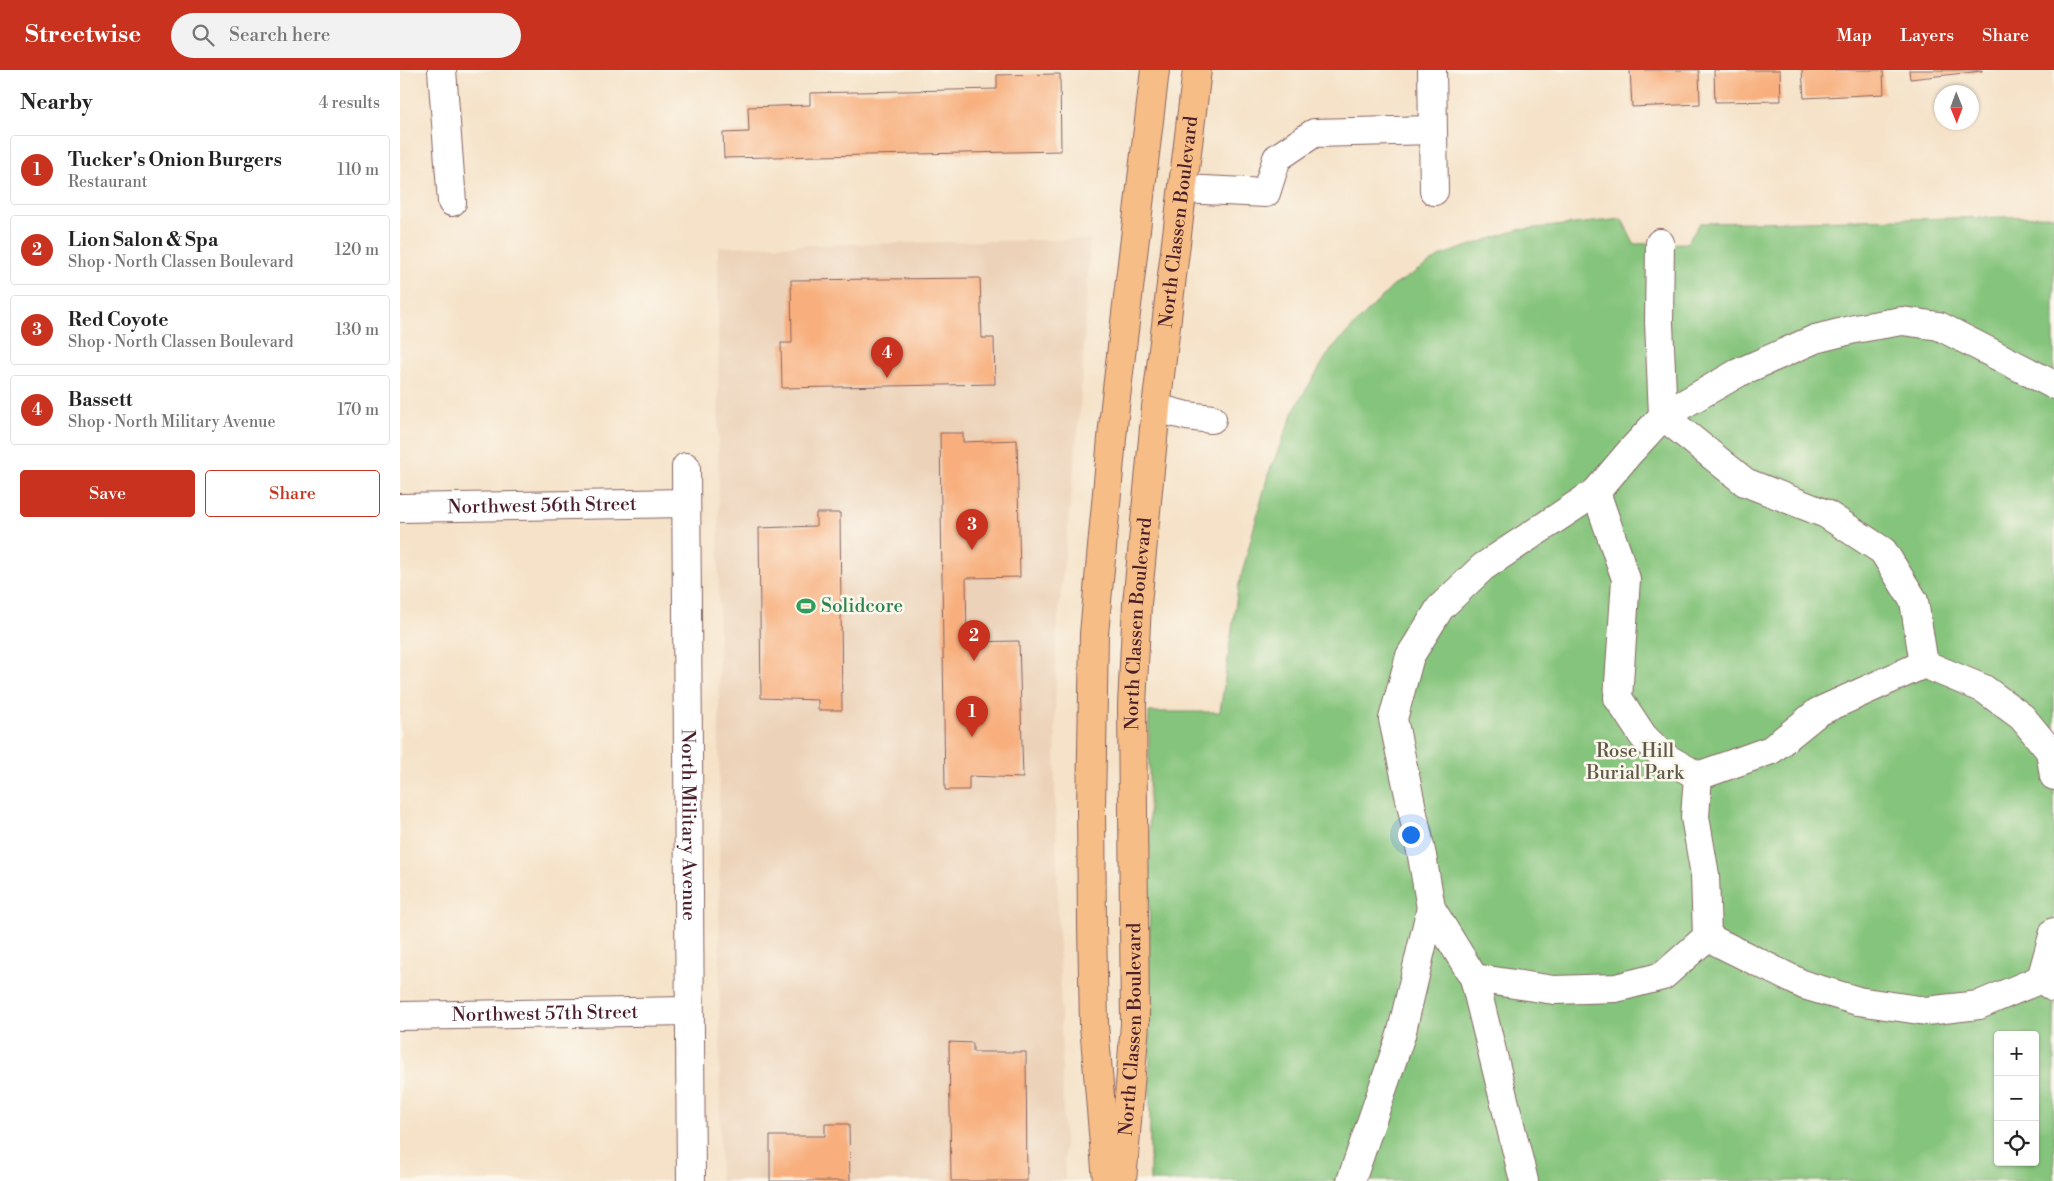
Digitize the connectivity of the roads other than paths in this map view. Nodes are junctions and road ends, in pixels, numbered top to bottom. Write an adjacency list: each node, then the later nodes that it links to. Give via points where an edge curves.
1 (442, 70): 8 (street)
2 (1155, 70): 11 (main road, North Classen Boulevard)
3 (1198, 70): 6 (main road, North Classen Boulevard)
4 (1432, 70): 5 (street)
5 (1433, 130): 6 (street, via 1314,133 1277,158 1266,193); 7 (street)
6 (1183, 189): 12 (main road, North Classen Boulevard)
7 (1434, 191)
8 (452, 202)
9 (1660, 243): 13 (street)
10 (2054, 385): 13 (street, via 1939,326 1902,320 1815,339 1738,374)
11 (1115, 406): 12 (main road); 30 (main road, North Classen Boulevard, via 1094,634 1091,809 1094,1026)
12 (1156, 408): 14 (street); 31 (main road, North Classen Boulevard, via 1135,641 1132,794 1134,1024)
13 (1663, 416): 16 (street); 19 (street, via 1745,482 1826,514 1883,552 1914,601)
14 (1212, 419)
15 (686, 467): 17 (street, North Military Avenue)
16 (1596, 492): 21 (street, via 1626,579 1618,698 1643,736 1663,756); 22 (street, via 1482,568 1440,608 1410,656 1393,719)
17 (686, 503): 18 (street, Northwest 56th Street); 27 (street, North Military Avenue)
18 (400, 508)
19 (1924, 664): 20 (street, via 1984,689 2022,717); 21 (street, via 1818,712 1771,750)
20 (2053, 758)
21 (1698, 776): 24 (street, via 1694,817 1705,875)
22 (1431, 908): 25 (street); 32 (street, via 1401,1034)
23 (2054, 932): 26 (street)
24 (1707, 937): 25 (street, via 1663,976 1616,988 1554,990); 26 (street, via 1804,985 1858,1001 1926,1011 1979,1005)
25 (1474, 978): 33 (street)
26 (2047, 984)
27 (690, 1011): 28 (street, Northwest 57th Street); 29 (street, North Military Avenue)
28 (400, 1016)
29 (691, 1181)
30 (1107, 1181)
31 (1122, 1181)
32 (1351, 1181)
33 (1524, 1181)

